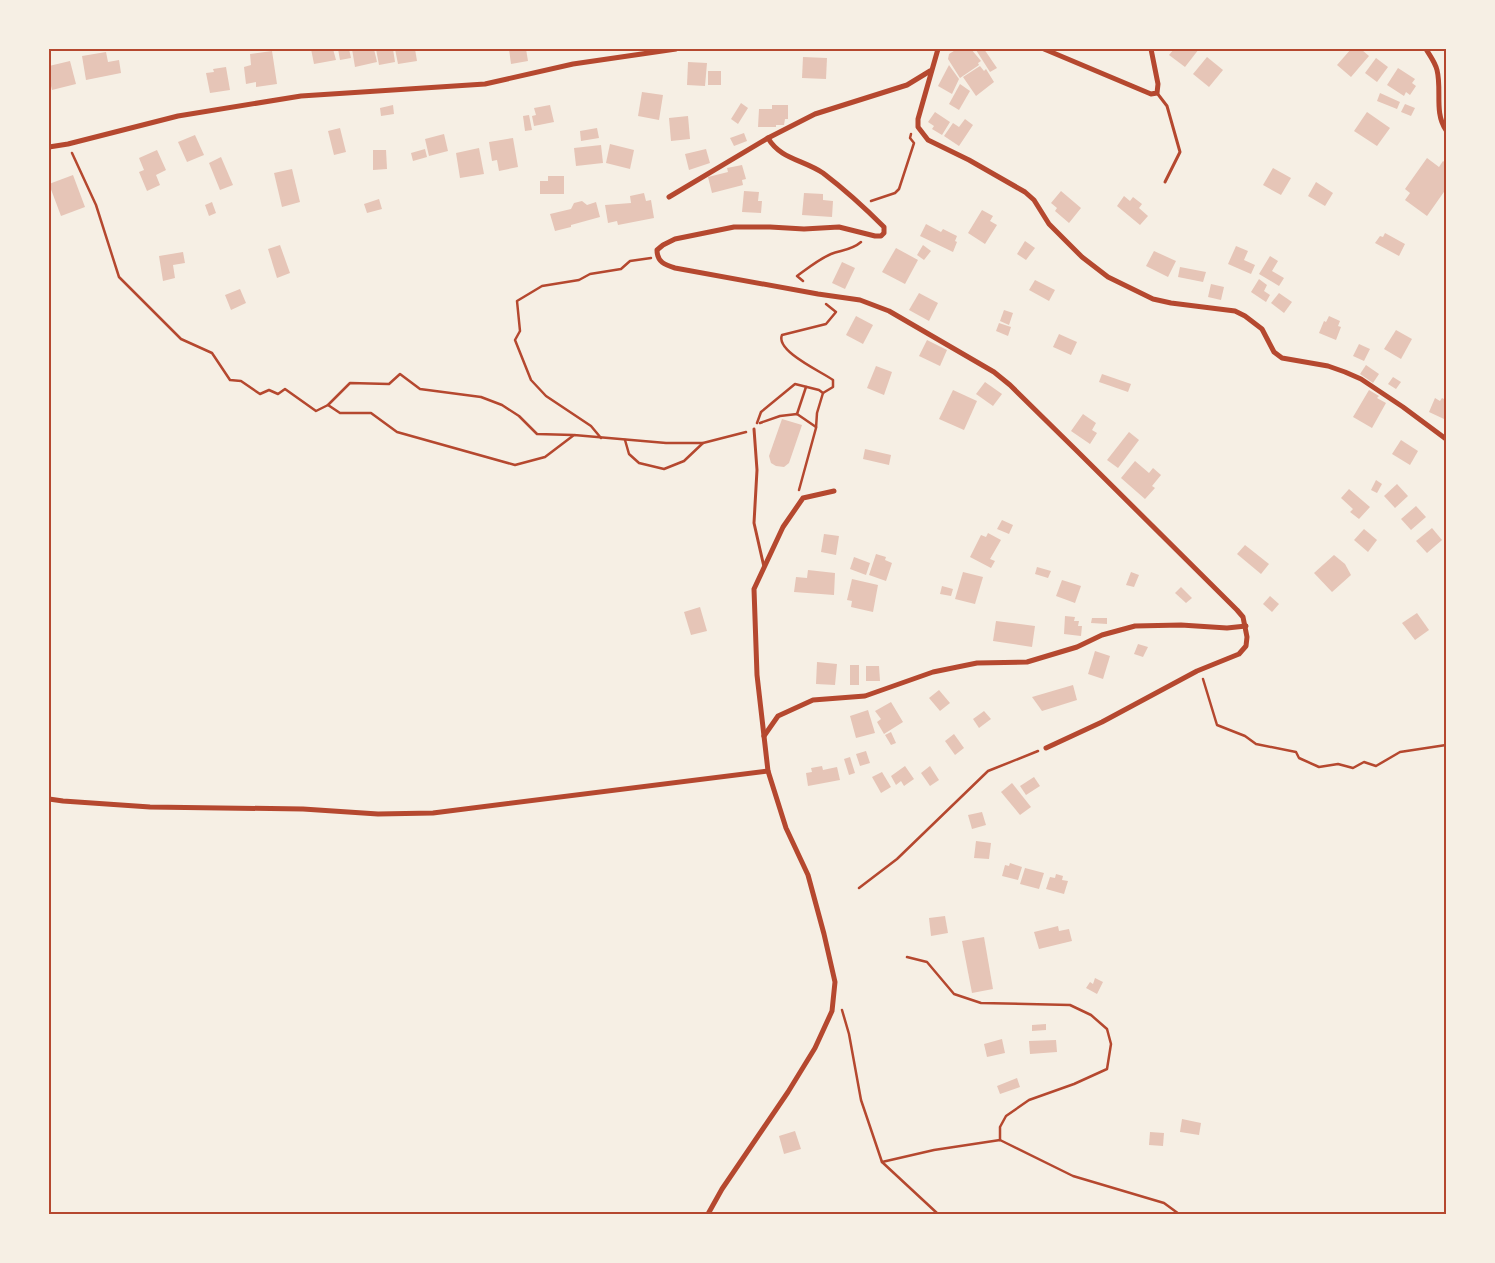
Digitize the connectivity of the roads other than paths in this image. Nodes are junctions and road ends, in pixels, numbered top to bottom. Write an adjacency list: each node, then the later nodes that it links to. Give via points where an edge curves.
1 (676, 49): 10 (street, via 573,64 486,84 301,96 178,116)
2 (938, 49): 6 (street)
3 (1044, 49): 7 (street, via 1142,91)
4 (1152, 49): 7 (street)
5 (1426, 49): 8 (street, via 1437,70 1439,112)
6 (930, 71): 9 (street, via 907,85 815,114); 14 (street, via 918,119 918,127 928,140 1025,192 1049,224 1108,277 1153,299 1235,311 1262,329 1274,352 1282,358 1328,366 1361,379)
7 (1157, 93): 11 (lane, via 1167,106 1180,152)
8 (1446, 130)
9 (768, 138): 12 (street); 17 (street, via 778,152 822,172 885,230 881,236 839,227 734,227 676,239 657,250 657,257 666,266 675,268 877,305 994,372 1230,603 1243,617)
10 (49, 147)
11 (1165, 182)
12 (668, 197)
13 (754, 429): 16 (lane, via 754,523)
14 (1446, 439)
15 (834, 491): 16 (street, via 803,498 783,527)
16 (764, 567): 18 (street, via 754,589 757,675)
17 (1246, 626): 18 (street, via 1134,626 1027,662 977,663 933,672 865,696 813,700 778,716); 19 (street, via 1246,646 1239,654 1197,671)
18 (764, 737): 20 (street)
19 (1046, 748)
20 (768, 771): 21 (street, via 433,813 150,806); 22 (street, via 786,828 808,875 824,934 835,982 832,1011 788,1092)
21 (49, 799)
22 (708, 1214)

